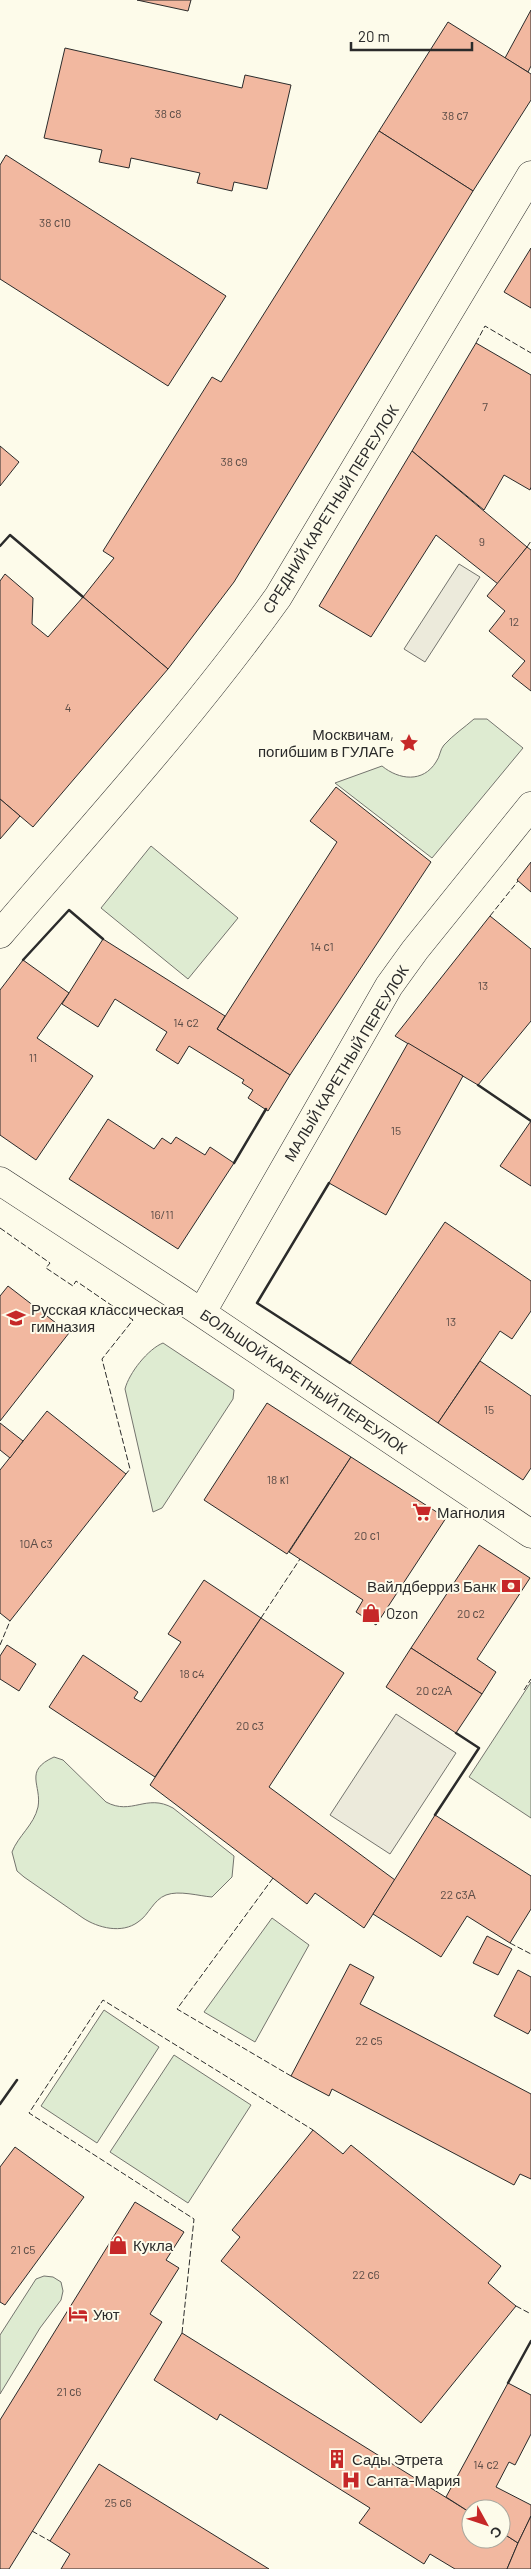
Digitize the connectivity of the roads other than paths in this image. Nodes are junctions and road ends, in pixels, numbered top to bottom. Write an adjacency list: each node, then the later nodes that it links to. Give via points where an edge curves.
1 (531, 175): 3 (street, СРЕДНИЙ КАРЕТНЫЙ ПЕРЕУЛОК, via 278,597 233,660 157,753)
2 (531, 806): 5 (street, МАЛЫЙ КАРЕТНЫЙ ПЕРЕУЛОК, via 389,986)
3 (0, 934)
4 (0, 1181): 5 (street, БОЛЬШОЙ КАРЕТНЫЙ ПЕРЕУЛОК)
5 (202, 1312): 6 (street, БОЛЬШОЙ КАРЕТНЫЙ ПЕРЕУЛОК)
6 (531, 1534)

